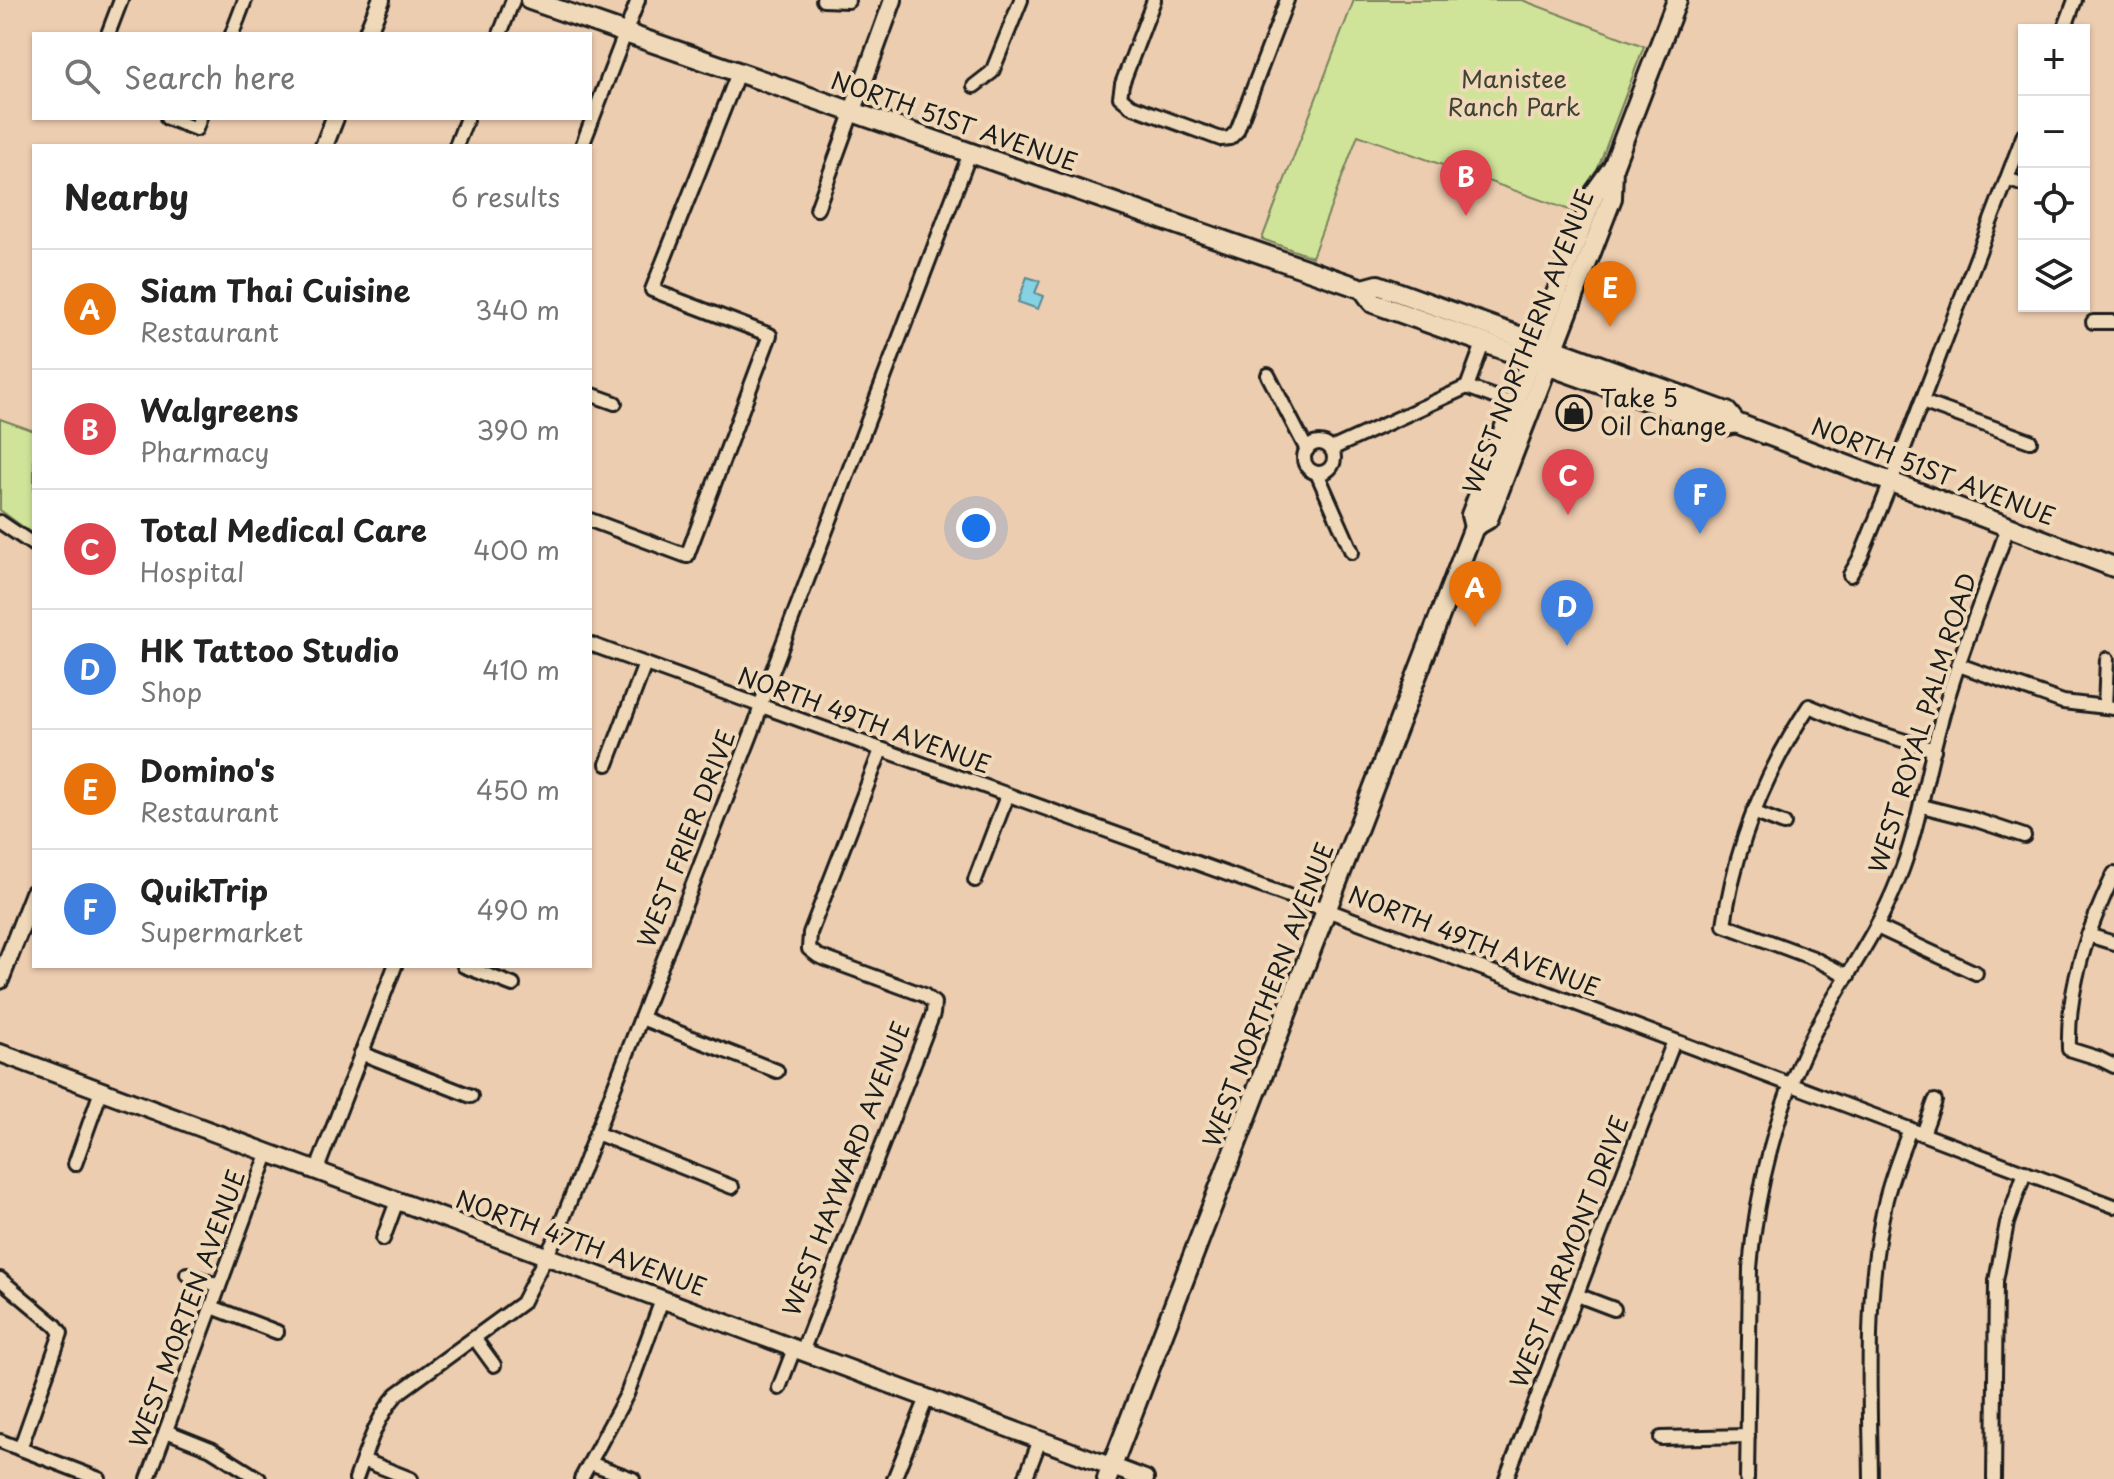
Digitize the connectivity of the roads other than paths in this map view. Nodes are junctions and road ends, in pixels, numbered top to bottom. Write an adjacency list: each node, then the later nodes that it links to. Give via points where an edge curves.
1 (121, 0): 16 (street)
2 (245, 0): 17 (street)
3 (381, 0): 18 (street)
4 (513, 0): 19 (street)
5 (530, 0): 20 (main road, NORTH 51ST AVENUE)
6 (638, 0): 20 (street)
7 (823, 0): 14 (street)
8 (893, 0): 23 (street)
9 (1021, 0): 22 (street, via 992,72)
10 (1154, 0): 11 (street, via 1120,97 1217,139 1230,138 1239,126)
11 (1287, 0)
12 (1677, 0): 40 (main road, WEST NORTHERN AVENUE, via 1613,167 1612,198)
13 (2075, 0): 15 (street)
14 (848, 1)
15 (2066, 24)
16 (109, 32)
17 (233, 32)
18 (368, 32)
19 (501, 32)
20 (626, 33): 21 (main road, NORTH 51ST AVENUE); 30 (street)
21 (738, 73): 23 (main road, NORTH 51ST AVENUE); 52 (street, via 652,290 770,335 687,556)
22 (974, 86)
23 (852, 113): 32 (main road, NORTH 51ST AVENUE); 35 (street)
24 (177, 120): 27 (street)
25 (334, 120): 28 (street)
26 (466, 120): 29 (street)
27 (198, 124)
28 (325, 144)
29 (457, 144)
30 (583, 144)
31 (2018, 150): 33 (street)
32 (970, 153): 36 (main road, NORTH 51ST AVENUE); 64 (street, WEST FRIER DRIVE)
33 (2007, 179): 34 (street); 44 (street)
34 (2018, 183)
35 (817, 209)
36 (1363, 289): 39 (main road, NORTH 51ST AVENUE, via 1373,303); 40 (main road, NORTH 51ST AVENUE, via 1378,285)
37 (2093, 322): 38 (street)
38 (2114, 322)
39 (1484, 341): 40 (main road, NORTH 51ST AVENUE); 42 (street)
40 (1543, 352): 46 (main road, WEST NORTHERN AVENUE); 51 (main road, NORTH 51ST AVENUE, via 1693,417 1723,426 1736,423); 54 (main road, WEST NORTHERN AVENUE, via 1488,519)
41 (1268, 375): 49 (street)
42 (1467, 387): 46 (street); 48 (street)
43 (592, 395): 45 (street)
44 (1922, 402): 47 (street); 51 (street)
45 (615, 403)
46 (1513, 404): 54 (main road, WEST NORTHERN AVENUE, via 1471,515)
47 (2030, 441)
48 (1331, 449): 49 (street, via 1319,444); 50 (street, via 1330,468)
49 (1307, 450): 50 (street, via 1305,464)
50 (1317, 473): 57 (street)
51 (1891, 482): 55 (main road, NORTH 51ST AVENUE); 59 (street)
52 (592, 521)
53 (0, 522): 56 (street)
54 (1474, 527): 77 (main road, WEST NORTHERN AVENUE)
55 (2008, 527): 58 (main road, NORTH 51ST AVENUE); 63 (street, WEST ROYAL PALM ROAD)
56 (32, 544)
57 (1352, 552)
58 (2114, 567)
59 (1850, 575)
60 (592, 645): 62 (street, NORTH 49TH AVENUE)
61 (2107, 659): 65 (street)
62 (645, 664): 64 (street, NORTH 49TH AVENUE); 68 (street)
63 (1959, 665): 65 (street, via 2063,702); 67 (street, WEST ROYAL PALM ROAD)
64 (760, 707): 66 (street, NORTH 49TH AVENUE); 87 (street, WEST FRIER DRIVE)
65 (2110, 708)
66 (881, 750): 69 (street, NORTH 49TH AVENUE); 117 (street, WEST HAYWARD AVENUE, via 810,933 809,949 924,995 934,1003 933,1014)
67 (1934, 750): 70 (street, WEST ROYAL PALM ROAD); 71 (street, via 1809,706)
68 (607, 764)
69 (1007, 796): 75 (street); 77 (street, NORTH 49TH AVENUE)
70 (1922, 806): 73 (street); 78 (street, WEST ROYAL PALM ROAD, via 1908,856)
71 (1753, 812): 72 (street); 84 (street, via 1724,925)
72 (1784, 824)
73 (2024, 836)
74 (2114, 874): 79 (street)
75 (975, 880)
76 (32, 898): 85 (street)
77 (1327, 910): 88 (street, NORTH 49TH AVENUE); 129 (main road, WEST NORTHERN AVENUE)
78 (1877, 927): 83 (street); 84 (street, WEST ROYAL PALM ROAD)
79 (2088, 935): 80 (street); 91 (street, via 2073,989 2069,1049)
80 (2114, 943)
81 (394, 968): 90 (street)
82 (469, 968): 86 (street)
83 (1976, 973)
84 (1848, 976): 93 (street, WEST ROYAL PALM ROAD, via 1815,1031)
85 (0, 980)
86 (513, 985)
87 (641, 1018): 92 (street); 98 (street, WEST FRIER DRIVE)
88 (1674, 1041): 93 (street, NORTH 49TH AVENUE); 111 (street, WEST HARMONT DRIVE)
89 (0, 1053): 94 (street, NORTH 47TH AVENUE)
90 (361, 1053): 95 (street); 101 (street)
91 (2114, 1066)
92 (777, 1071)
93 (1793, 1084): 97 (street, NORTH 49TH AVENUE); 122 (street, WEST ROYAL PALM ROAD, via 1769,1156 1752,1233)
94 (101, 1091): 99 (street, NORTH 47TH AVENUE); 100 (street)
95 (471, 1096)
96 (1935, 1101): 97 (street)
97 (1916, 1131): 102 (street, NORTH 49TH AVENUE); 142 (street, via 1886,1197 1876,1256)
98 (596, 1133): 103 (street); 107 (street, WEST FRIER DRIVE)
99 (268, 1154): 101 (street, NORTH 47TH AVENUE); 110 (street, WEST MORTEN AVENUE)
100 (75, 1164)
101 (316, 1172): 104 (street, NORTH 47TH AVENUE)
102 (2025, 1172): 105 (street, NORTH 49TH AVENUE); 143 (street, via 2007,1223 1996,1281)
103 (732, 1187)
104 (397, 1201): 106 (street); 107 (street, NORTH 47TH AVENUE)
105 (2114, 1206)
106 (383, 1239)
107 (546, 1257): 112 (street, NORTH 47TH AVENUE); 116 (street, WEST FRIER DRIVE, via 522,1303)
108 (187, 1274): 110 (street)
109 (0, 1279): 126 (street, via 61,1333)
110 (219, 1286): 113 (street, WEST MORTEN AVENUE)
111 (1577, 1295): 114 (street); 140 (street, WEST HARMONT DRIVE)
112 (662, 1300): 117 (street, NORTH 47TH AVENUE); 128 (street, via 627,1394)
113 (212, 1307): 115 (street); 121 (street, WEST MORTEN AVENUE)
114 (1614, 1309)
115 (277, 1332)
116 (475, 1339): 118 (street); 127 (street, WEST FRIER DRIVE, via 397,1394)
117 (798, 1350): 119 (street, WEST HAYWARD AVENUE); 120 (street, NORTH 47TH AVENUE)
118 (494, 1365)
119 (779, 1388)
120 (927, 1398): 124 (street, NORTH 47TH AVENUE); 137 (street)
121 (166, 1431): 131 (street, WEST MORTEN AVENUE); 132 (street, via 211,1449)
122 (1748, 1436): 123 (street); 141 (street, WEST ROYAL PALM ROAD)
123 (1661, 1438)
124 (1040, 1440): 129 (street, NORTH 47TH AVENUE); 138 (street)
125 (0, 1441): 126 (street)
126 (20, 1449): 130 (street)
127 (363, 1460): 133 (street, WEST FRIER DRIVE); 134 (street)
128 (590, 1463): 135 (street); 136 (street)
129 (1110, 1473): 139 (street, NORTH 47TH AVENUE)
130 (99, 1479)
131 (148, 1479)
132 (259, 1479)
133 (356, 1479)
134 (411, 1479)
135 (581, 1479)
136 (633, 1479)
137 (894, 1479)
138 (1025, 1479)
139 (1145, 1479)
140 (1506, 1479)
141 (1747, 1479)
142 (1871, 1479)
143 (1994, 1479)

